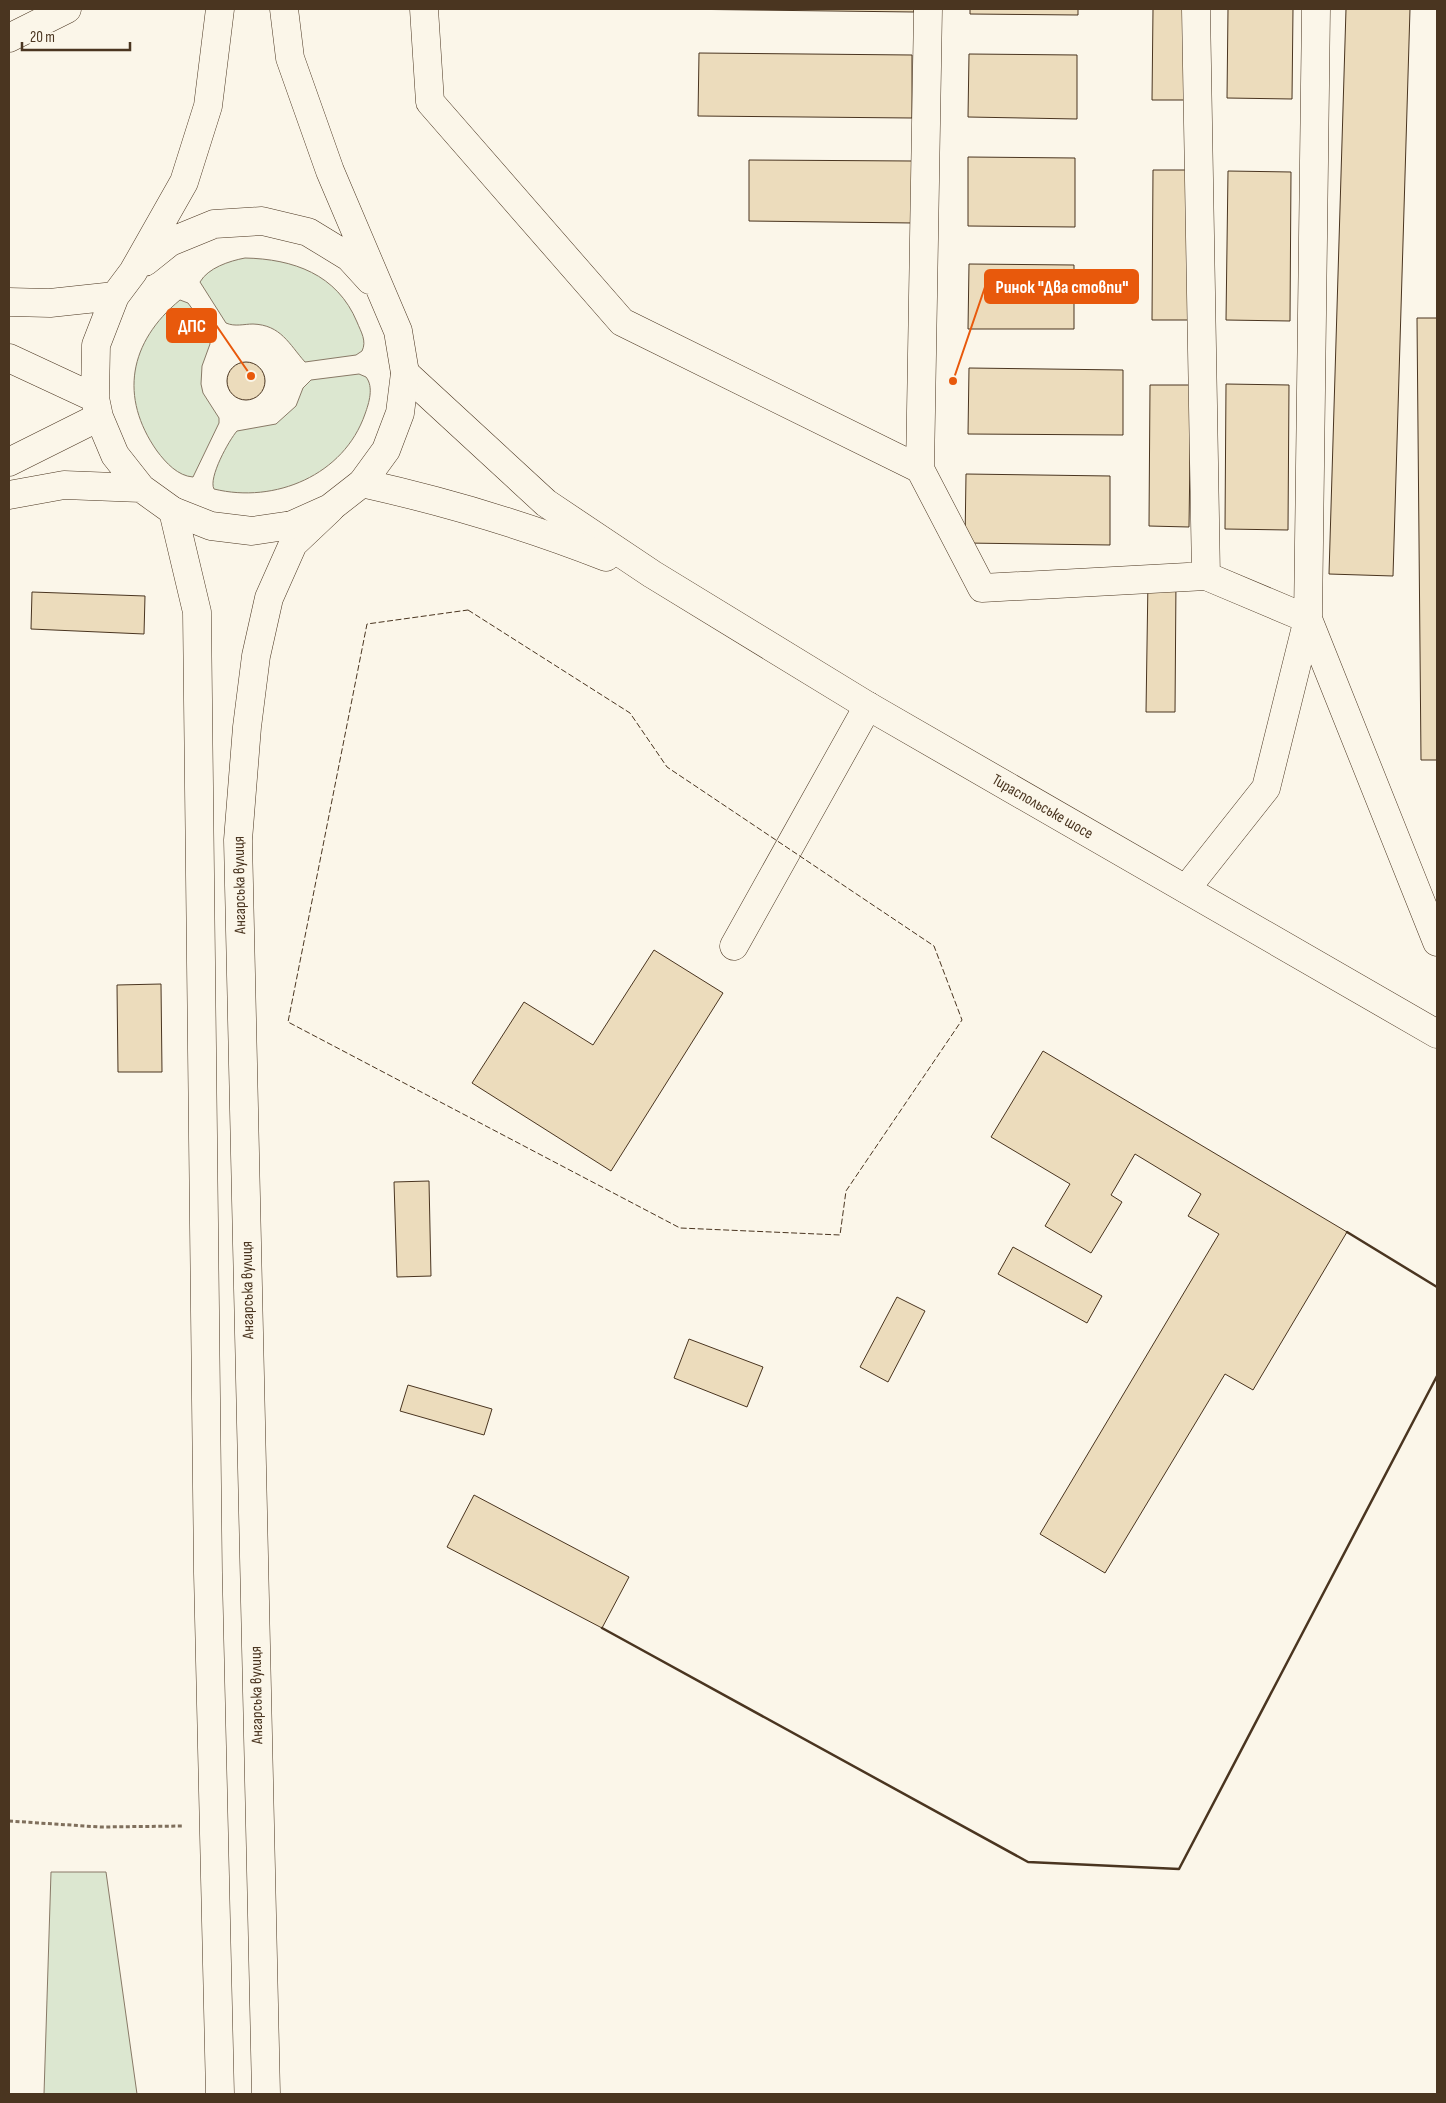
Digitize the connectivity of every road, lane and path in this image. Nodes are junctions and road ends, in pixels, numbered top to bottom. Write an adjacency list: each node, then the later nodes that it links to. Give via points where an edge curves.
1 (67, 9): 8 (main road)
2 (220, 9): 9 (main road, via 208,106 184,182)
3 (284, 9): 10 (main road, via 290,58 330,171)
4 (424, 9): 17 (main road, via 430,102 622,322)
5 (928, 9): 17 (main road)
6 (1196, 9): 24 (main road)
7 (1316, 9): 25 (main road)
8 (9, 38)
9 (133, 272): 10 (main road, via 170,242 214,224 262,221 308,232 349,257); 11 (main road)
10 (380, 292): 14 (main road, via 398,331)
11 (115, 296): 12 (main road, via 50,303); 15 (main road, via 96,345)
12 (9, 302)
13 (9, 358): 15 (main road)
14 (405, 373): 18 (main road, via 400,413 386,450); 23 (main road, via 546,503)
15 (97, 408): 16 (main road); 19 (main road, via 115,455)
16 (9, 462)
17 (920, 469): 24 (main road, via 982,588)
18 (362, 483): 21 (main road); 23 (main road, via 422,496 530,528)
19 (141, 488): 20 (main road, via 64,485); 22 (main road)
20 (9, 495)
21 (330, 508): 22 (main road, via 292,525 252,531 211,526); 34 (main road, Ангарська вулиця, via 293,544 269,598 256,656 238,840)
22 (173, 511): 32 (main road, via 197,612)
23 (652, 574): 26 (main road, Тираспольське шосе)
24 (1206, 576): 25 (main road)
25 (1308, 619): 27 (main road, via 1266,788); 28 (main road)
26 (868, 706): 27 (main road, Тираспольське шосе); 29 (main road)
27 (1186, 889): 30 (main road, Тираспольське шосе)
28 (1437, 942)
29 (734, 946)
30 (1437, 1034)
31 (9, 1821): 32 (path, via 100,1826)
32 (214, 1826): 33 (main road)
33 (220, 2094)
34 (266, 2094)

